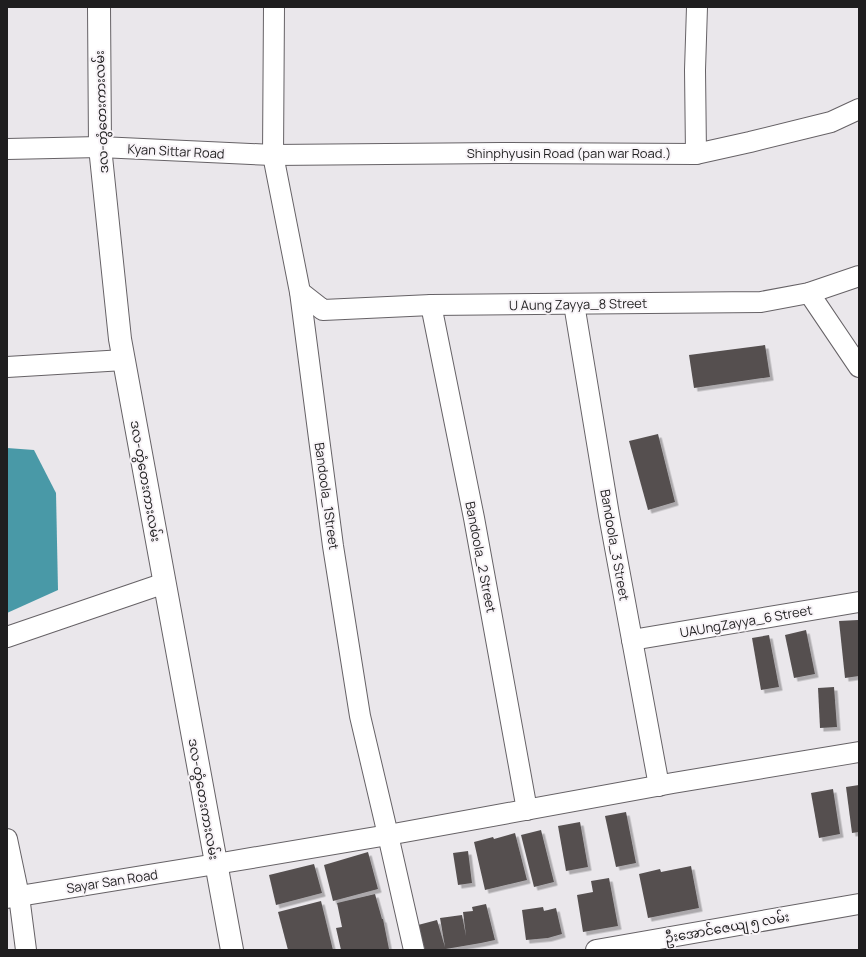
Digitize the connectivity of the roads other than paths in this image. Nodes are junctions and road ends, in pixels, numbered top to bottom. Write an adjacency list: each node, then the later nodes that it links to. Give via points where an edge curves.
1 (99, 7): 5 (main road, ဒလ-တွံတေးကားလမ်း)
2 (274, 7): 8 (street, Bandoola_1Street)
3 (697, 7): 7 (street)
4 (859, 109): 7 (street, Shinphyusin Road (pan war Road.), via 832,122)
5 (100, 147): 6 (street, Kyan Sittar Road); 8 (street, Kyan Sittar Road); 14 (main road, ဒလ-တွံတေးကားလမ်း)
6 (7, 149)
7 (696, 154): 8 (street, Shinphyusin Road (pan war Road.))
8 (273, 155): 10 (street, Bandoola_1Street)
9 (859, 276): 11 (street, U Aung Zayya_8 Street)
10 (300, 292): 13 (street, U Aung Zayya_8 Street, via 323,310); 24 (street, Bandoola_1Street, via 333,546 360,716)
11 (809, 294): 12 (street, U Aung Zayya_8 Street, via 761,302); 16 (street)
12 (574, 304): 13 (street, U Aung Zayya_8 Street); 20 (street, Bandoola_3 Street)
13 (431, 305): 23 (street, Bandoola_2 Street, via 474,518)
14 (124, 360): 15 (street); 17 (main road, ဒလ-တွံတေးကားလမ်း)
15 (7, 367)
16 (859, 367)
17 (165, 583): 19 (street); 26 (main road, ဒလ-တွံတေးကားလမ်း)
18 (859, 602): 20 (street, UAUngZayya_6 Street)
19 (7, 637)
20 (632, 640): 22 (street, Bandoola_3 Street)
21 (859, 752): 22 (street, Sayar San Road)
22 (659, 786): 23 (street, Sayar San Road)
23 (527, 810): 24 (street, Sayar San Road)
24 (388, 835): 26 (street, Sayar San Road); 31 (street, Bandoola_1Street)
25 (7, 839): 27 (street)
26 (216, 864): 27 (street, Sayar San Road); 30 (main road, ဒလ-တွံတေးကားလမ်း)
27 (13, 897): 29 (street)
28 (859, 904): 32 (street, ဦးအောင်ဇေယျ ၅ လမ်း)
29 (26, 950)
30 (232, 950)
31 (414, 950)
32 (596, 950)

